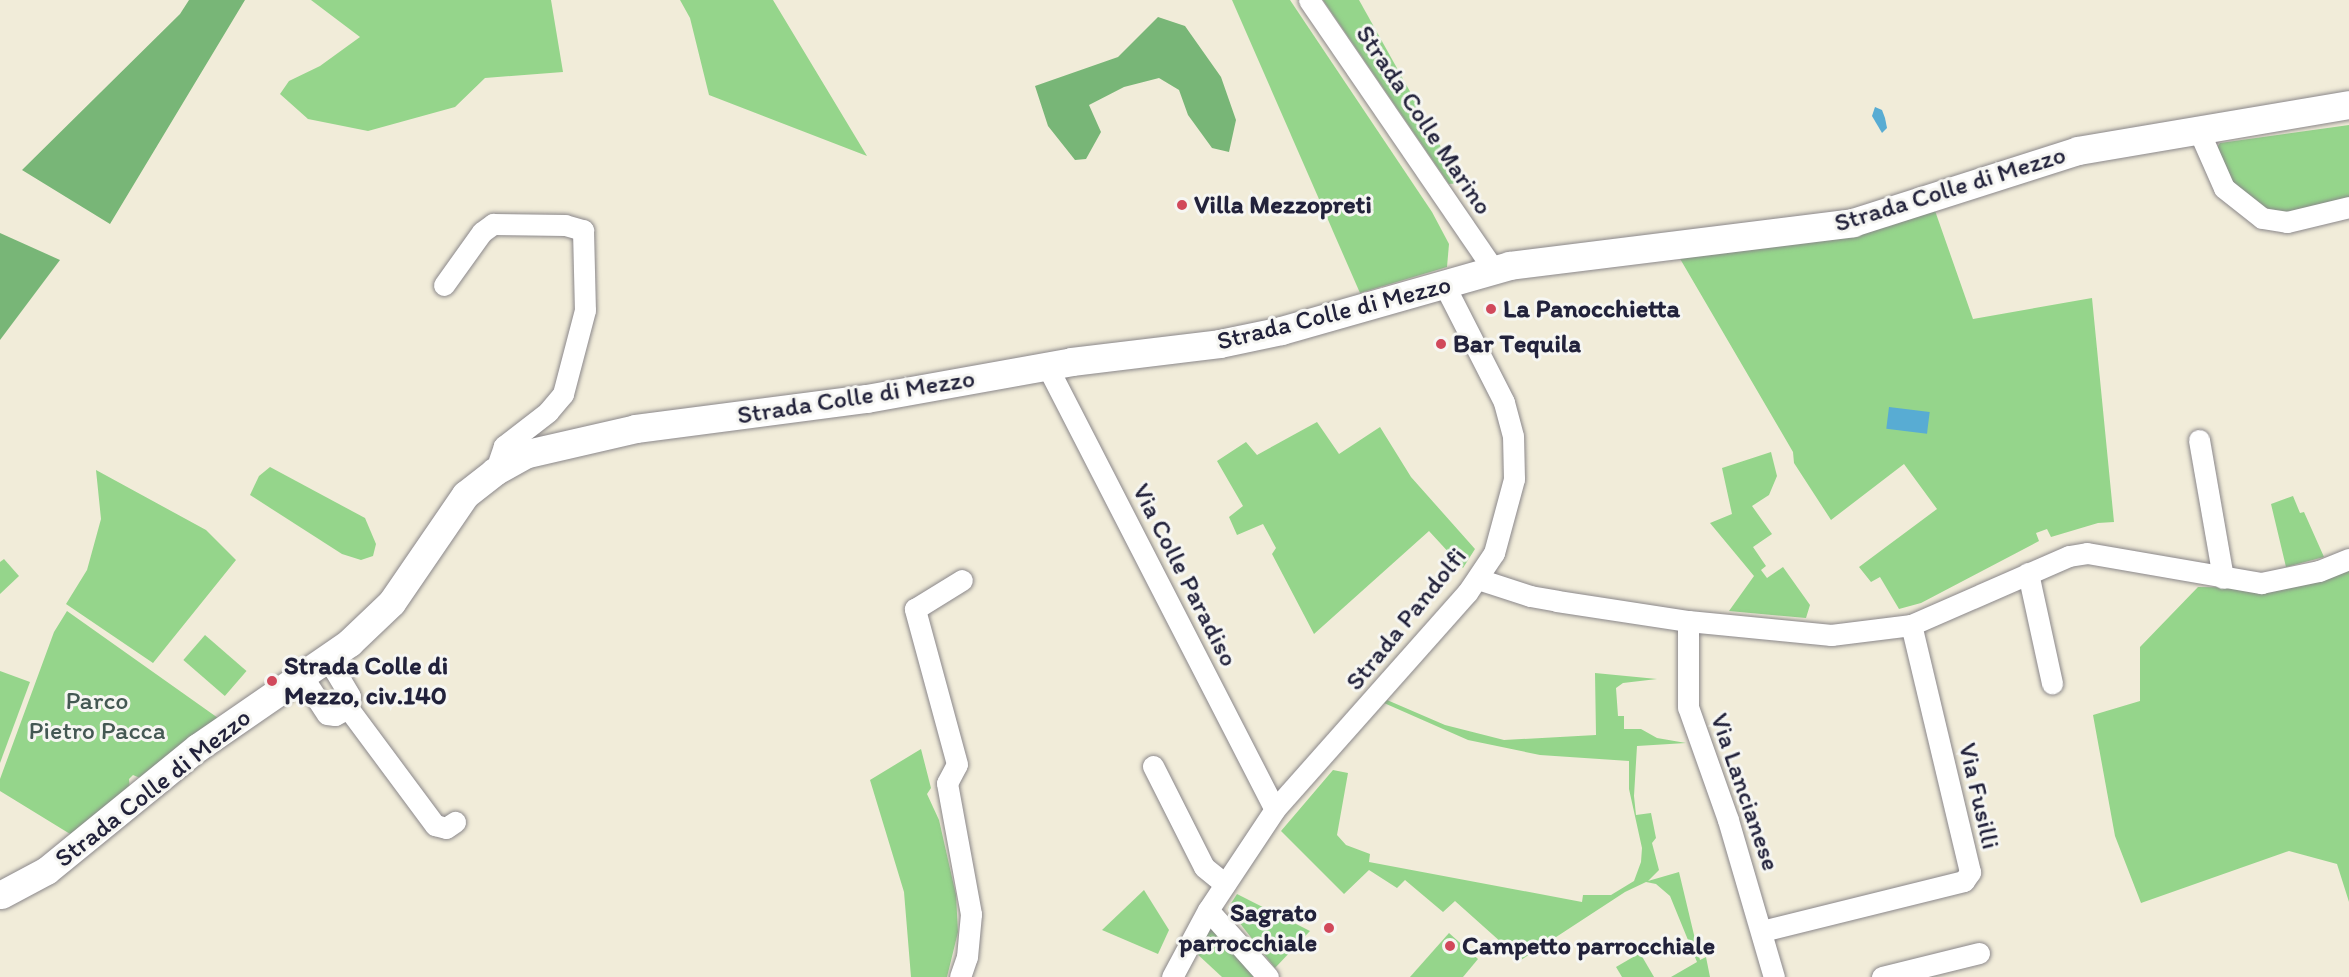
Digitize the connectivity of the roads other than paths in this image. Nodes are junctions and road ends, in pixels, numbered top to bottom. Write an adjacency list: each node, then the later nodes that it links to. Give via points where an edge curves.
1 (1309, 0): 5 (street, Strada Colle Marino)
2 (2349, 105): 3 (street, Strada Colle di Mezzo)
3 (2198, 129): 4 (street, via 2224,188 2262,218 2287,222); 5 (street, Strada Colle di Mezzo, via 2078,151 1853,223)
4 (2349, 207)
5 (1494, 270): 7 (street, Strada Colle di Mezzo)
6 (444, 285): 10 (street, via 482,232 493,224 565,225 583,230 585,310 563,394 548,412 504,446)
7 (1446, 286): 8 (street, Strada Colle di Mezzo, via 1251,338); 14 (street, Strada Pandolfi, via 1504,402 1513,436 1514,479 1509,505 1494,553)
8 (1047, 366): 10 (street, Strada Colle di Mezzo, via 867,399 636,429 528,454); 23 (street, Via Colle Paradiso)
9 (2199, 440): 13 (street)
10 (495, 472): 18 (street, Strada Colle di Mezzo, via 466,495 392,603)
11 (2349, 558): 13 (street, via 2319,571 2274,581)
12 (2028, 573): 13 (street, via 2053,560 2087,553); 16 (street); 20 (street)
13 (2223, 578)
14 (1478, 579): 17 (street, via 1530,597); 23 (street, Strada Pandolfi)
15 (962, 580): 30 (street, via 915,609 957,764 947,783 971,914 967,957)
16 (1911, 625): 17 (street, via 1831,635); 28 (street, Via Fusilli, via 1970,873 1964,881)
17 (1688, 629): 28 (street, Via Lancianese, via 1688,707)
18 (328, 659): 19 (street, Strada Colle di Mezzo); 21 (street, via 350,696)
19 (302, 676): 21 (street, via 327,714 335,715); 26 (street, Strada Colle di Mezzo, via 198,748 68,856)
20 (2052, 683)
21 (348, 708): 24 (street, via 435,825 446,828)
22 (1153, 766): 25 (street, via 1204,867)
23 (1275, 809): 25 (street, Strada Pandolfi)
24 (455, 822)
25 (1225, 884): 27 (street, Strada Pandolfi)
26 (0, 899)
27 (1208, 910): 31 (street, Strada Pandolfi); 32 (street)
28 (1762, 931): 33 (street, Via Lancianese)
29 (1979, 953): 34 (street)
30 (960, 977)
31 (1172, 977)
32 (1268, 977)
33 (1774, 977)
34 (1882, 977)

